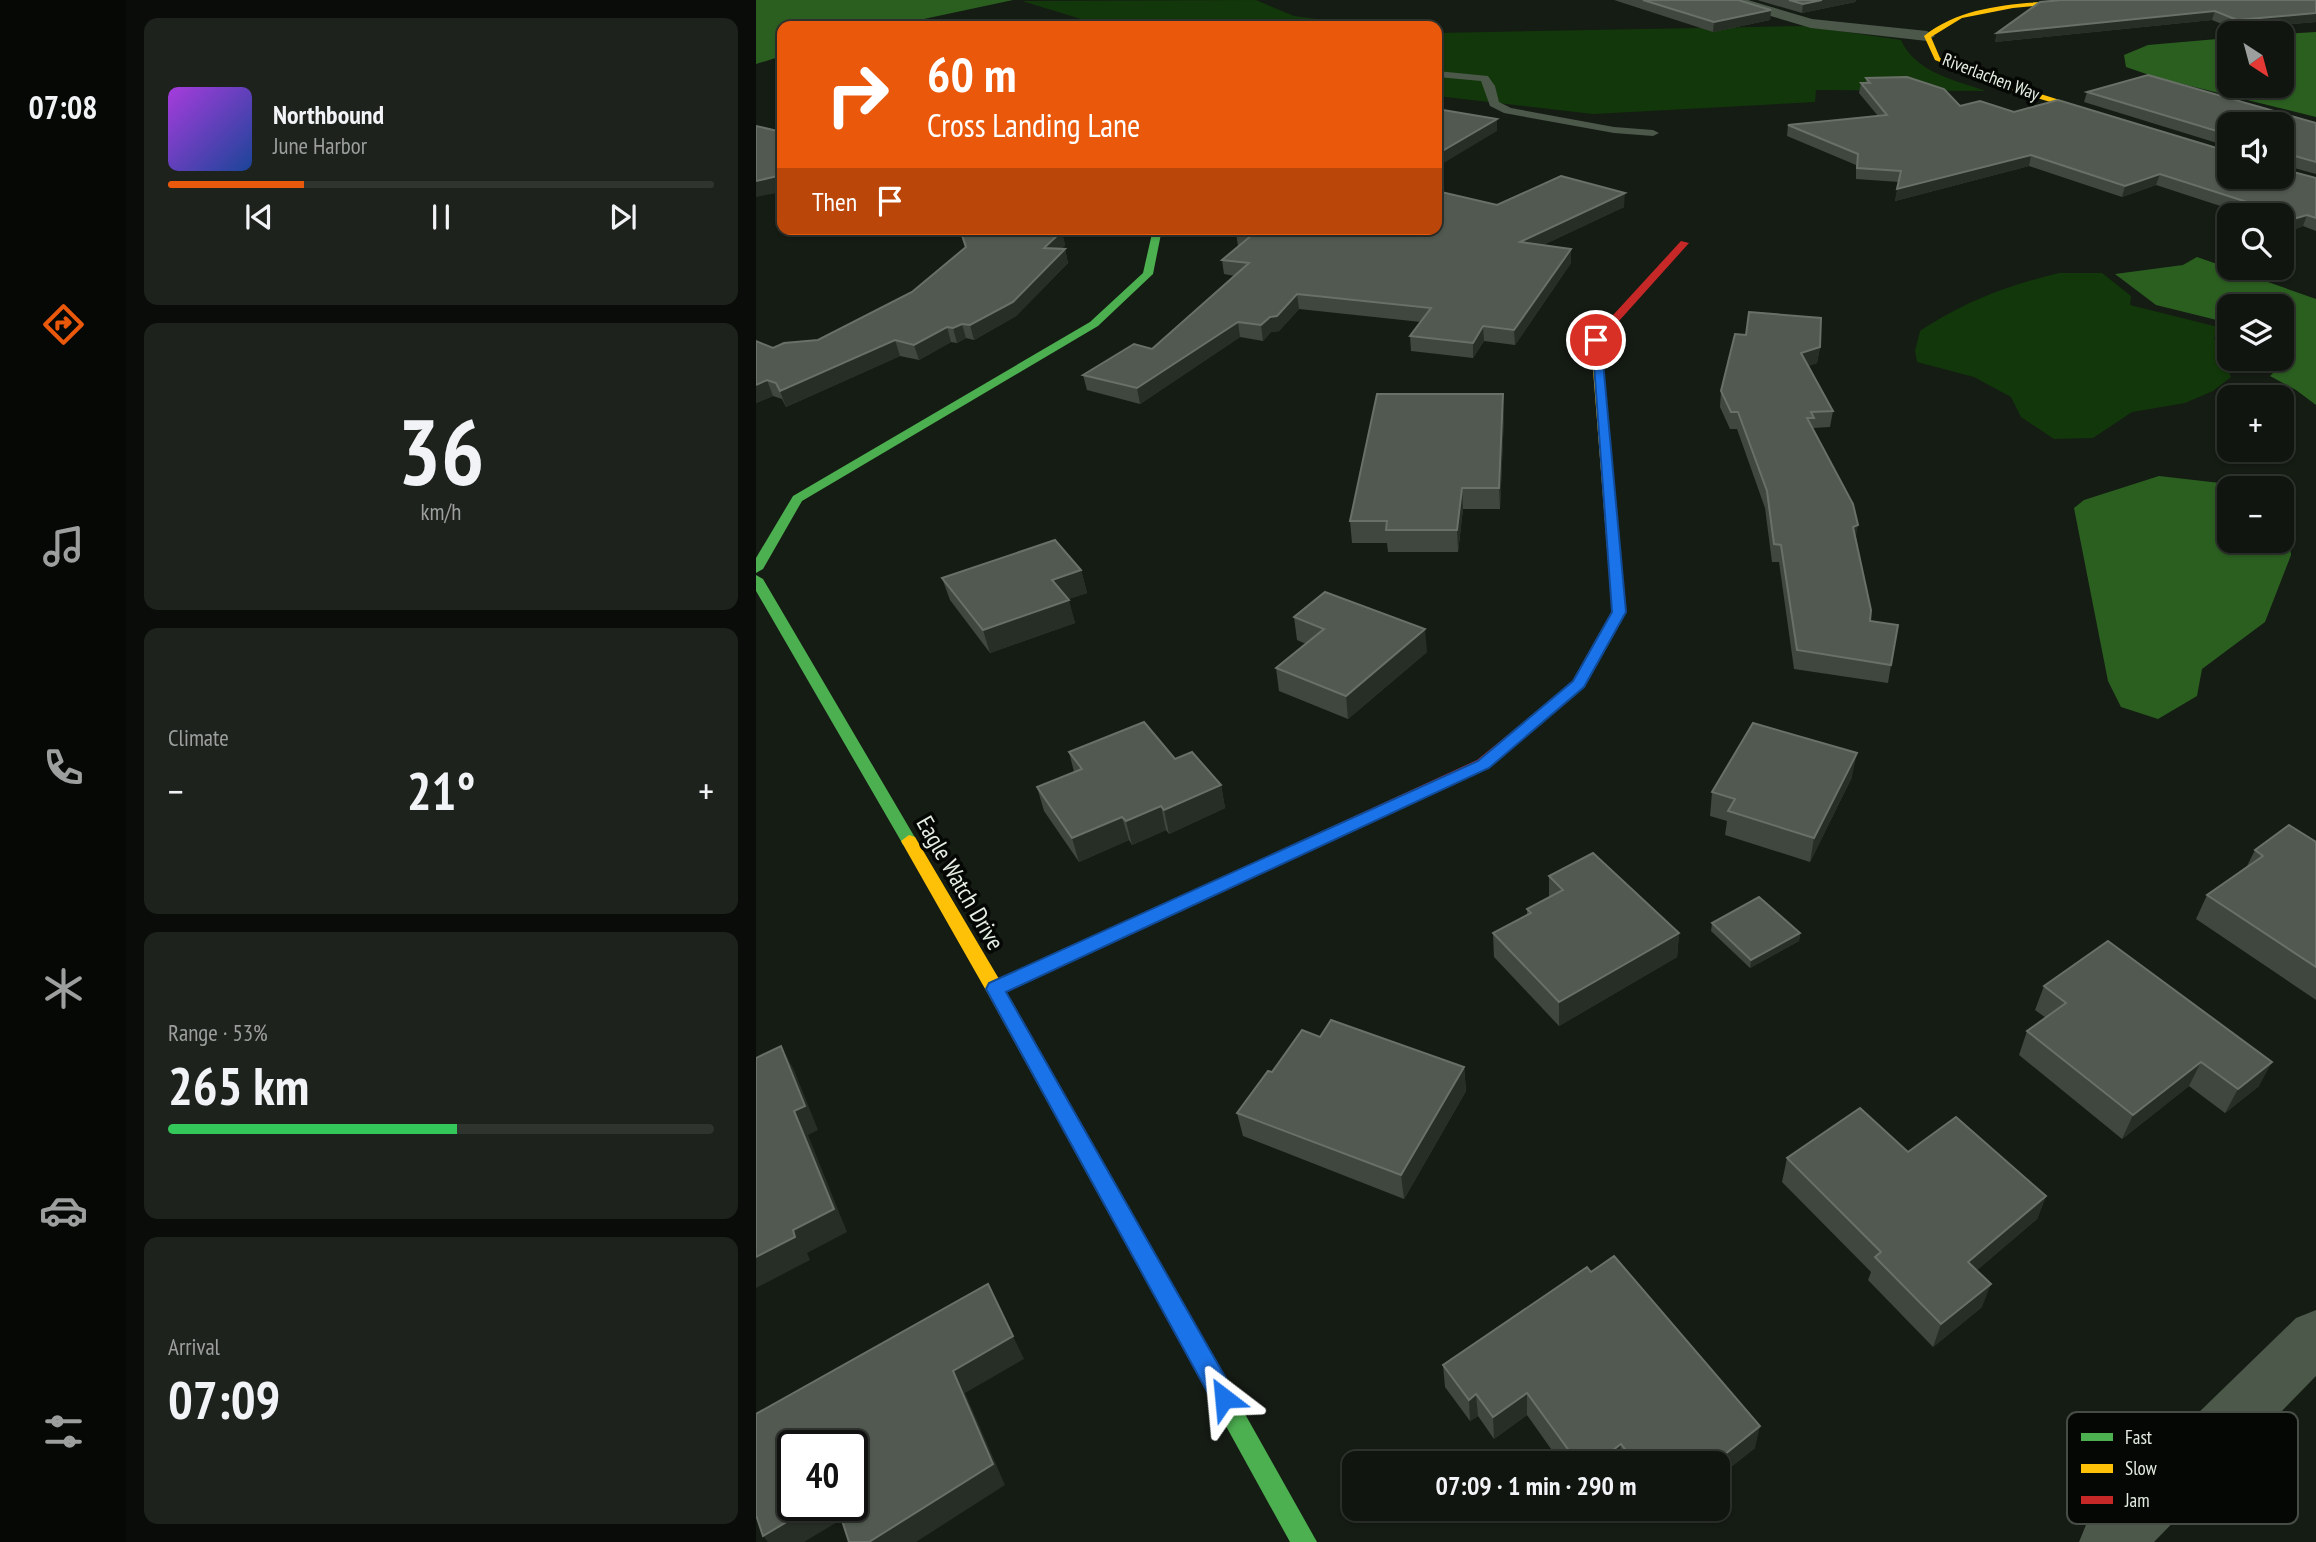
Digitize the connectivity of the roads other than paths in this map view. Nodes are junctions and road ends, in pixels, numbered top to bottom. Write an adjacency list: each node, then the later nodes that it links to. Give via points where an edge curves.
1 (1732, 0): 3 (street, via 1811,23)
2 (2091, 0): 3 (street, Riverlachen Way, via 1959,16)
3 (1927, 36): 5 (street, Riverlachen Way, via 1937,59)
4 (1442, 74): 6 (lane, via 1484,78 1494,104 1508,111)
5 (2123, 123)
6 (1653, 133)
7 (1157, 235): 9 (street, via 1148,274 1094,324 797,499)
8 (1684, 243): 11 (street, via 1596,340 1619,612 1579,684 1483,764)
9 (756, 569)
10 (756, 579): 11 (street, Eagle Watch Drive)
11 (995, 989): 15 (street, Eagle Watch Drive)
12 (2316, 1337): 13 (street)
13 (2241, 1412)
14 (2128, 1524): 16 (street)
15 (1304, 1542)
16 (2110, 1542)

